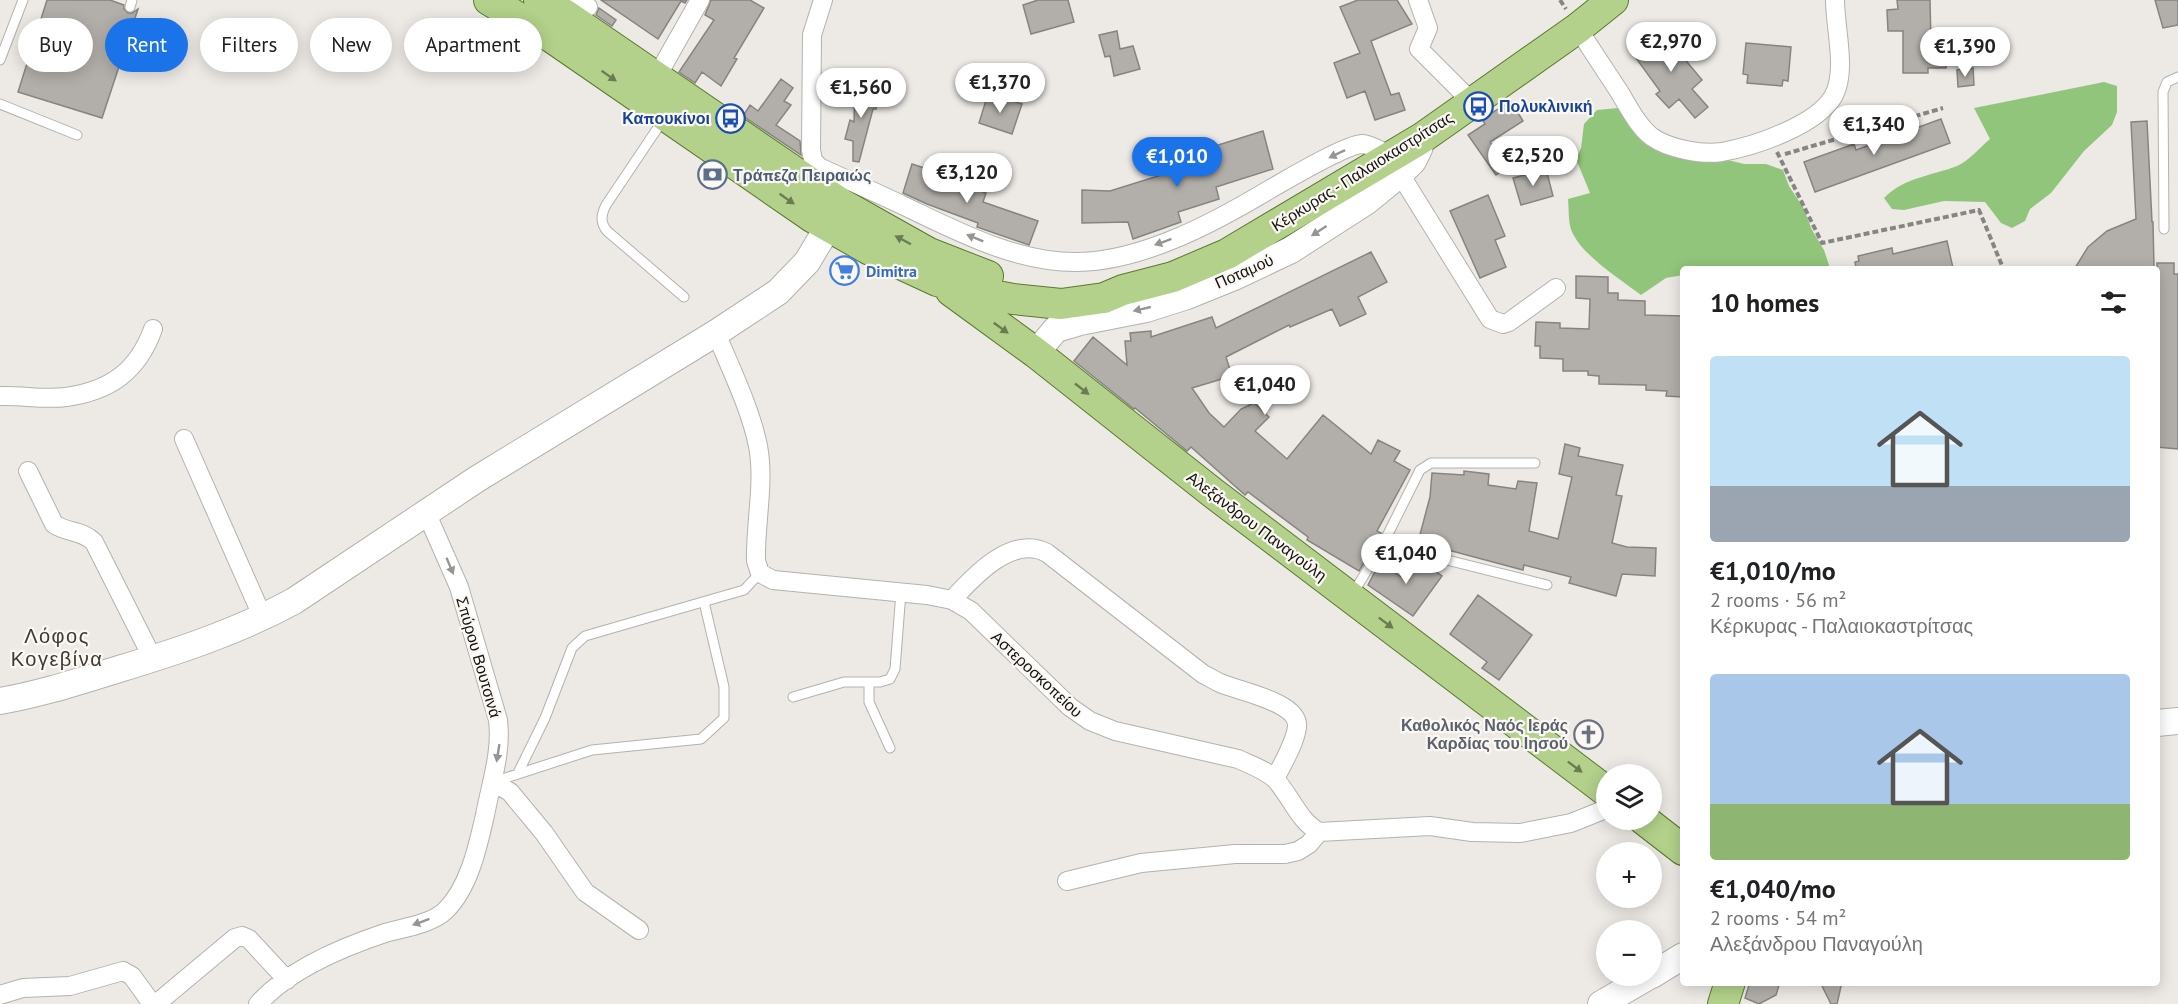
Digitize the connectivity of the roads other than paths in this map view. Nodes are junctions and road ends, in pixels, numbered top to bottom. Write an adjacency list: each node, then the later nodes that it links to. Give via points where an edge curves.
1 (23, 0): 10 (lane)
2 (489, 0): 15 (main road, Κέρκυρας - Παλαιοκαστρίτσας, one-way to 15, via 551,36)
3 (540, 0): 12 (main road, Κέρκυρας - Παλαιοκαστρίτσας)
4 (700, 0): 12 (street)
5 (824, 0): 18 (street, via 813,27 811,46)
6 (1418, 0): 13 (street, via 1428,28 1419,49)
7 (1613, 0): 9 (main road, Κέρκυρας - Παλαιοκαστρίτσας)
8 (1834, 0): 9 (street, via 1839,55 1835,92 1826,105 1792,129 1722,152 1700,152 1653,137 1639,124)
9 (1578, 28): 13 (main road, Κέρκυρας - Παλαιοκαστρίτσας)
10 (0, 60)
11 (2178, 77): 20 (lane, via 2167,82 2163,92)
12 (656, 78): 18 (main road, Κέρκυρας - Παλαιοκαστρίτσας)
13 (1473, 103): 17 (main road, Κέρκυρας - Παλαιοκαστρίτσας, via 1422,138)
14 (0, 104): 16 (lane)
15 (666, 116): 19 (main road, Κέρκυρας - Παλαιοκαστρίτσας, one-way to 19); 24 (lane, via 606,205 602,223)
16 (77, 135)
17 (1396, 165): 18 (street, one-way to 18, via 1366,145 1354,146 1188,233 1118,257 1076,262 1029,256 982,242); 22 (street, via 1490,319 1503,324 1515,320); 23 (main road, Κέρκυρας - Παλαιοκαστρίτσας, via 1227,254 1173,278); 27 (street, Ποταμού, one-way to 27, via 1367,201 1291,250 1187,296 1056,329)
18 (814, 175): 19 (main road, Κέρκυρας - Παλαιοκαστρίτσας)
19 (834, 215): 21 (main road, Κέρκυρας - Παλαιοκαστρίτσας, via 870,250); 23 (main road, Κέρκυρας - Παλαιοκαστρίτσας, one-way to 19, via 1036,286 986,276); 26 (street, via 807,262 789,282)
20 (2164, 229)
21 (937, 281): 23 (main road, Κέρκυρας - Παλαιοκαστρίτσας, via 993,296 1061,304 1104,298); 27 (main road, Αλεξάνδρου Παναγούλη, one-way to 27)
22 (1556, 288)
23 (1123, 290)
24 (684, 297)
25 (153, 329): 28 (street, via 139,359 106,385 65,397)
26 (716, 333): 32 (street); 34 (street, via 758,446 756,561)
27 (1036, 353): 37 (main road, Αλεξάνδρου Παναγούλη, one-way to 37)
28 (0, 396)
29 (184, 439): 40 (street)
30 (1535, 463): 33 (lane, via 1431,463 1420,470)
31 (28, 471): 41 (street, via 54,524 94,542)
32 (426, 512): 40 (street, via 294,602); 50 (street, Σπύρου Βουτσινά, one-way to 50, via 459,587 495,706 500,734)
33 (1383, 544): 35 (lane); 37 (lane)
34 (760, 573): 36 (street, Αστεροσκοπείου, via 784,582); 39 (lane, via 744,590)
35 (1547, 585)
36 (901, 592): 38 (street, Αστεροσκοπείου); 42 (lane, via 893,674 885,681)
37 (1351, 597): 51 (main road, Αλεξάνδρου Παναγούλη, one-way to 51)
38 (951, 600): 49 (street, Αστεροσκοπείου, via 971,612 1090,722 1238,759); 49 (street, via 1012,551 1034,548 1047,553 1203,674 1272,701 1293,714 1297,720 1296,734)
39 (704, 602): 48 (lane, via 585,636 572,648); 48 (lane, via 724,687 724,718 701,739 592,750)
40 (263, 618): 41 (street)
41 (153, 659): 44 (street)
42 (869, 682): 43 (lane, via 844,682); 47 (lane, via 869,702)
43 (793, 697)
44 (0, 701)
45 (2178, 721): 46 (street)
46 (2160, 723)
47 (890, 748)
48 (518, 773): 50 (lane)
49 (1275, 779): 54 (street, Αστεροσκοπείου, via 1309,827)
50 (492, 782): 57 (street, via 510,792 585,892); 60 (street, Σπύρου Βουτσινά, one-way to 60, via 473,859 446,910 340,951)
51 (1596, 783)
52 (1596, 813): 54 (street, via 1571,823 1520,833 1430,826)
53 (1657, 830): 55 (main road)
54 (1319, 832): 56 (street, via 1309,844 1285,854 1235,854 1141,863)
55 (1680, 848)
56 (1067, 881)
57 (639, 930)
58 (1680, 958): 59 (street)
59 (1662, 968)
60 (287, 980): 63 (street, via 242,936 155,1002 150,1001 130,973 123,971 70,986 23,988); 64 (street, Σπύρου Βουτσινά)
61 (1632, 986): 65 (street)
62 (1729, 986): 66 (main road)
63 (0, 995)
64 (258, 1004)
65 (1601, 1004)
66 (1724, 1004)

